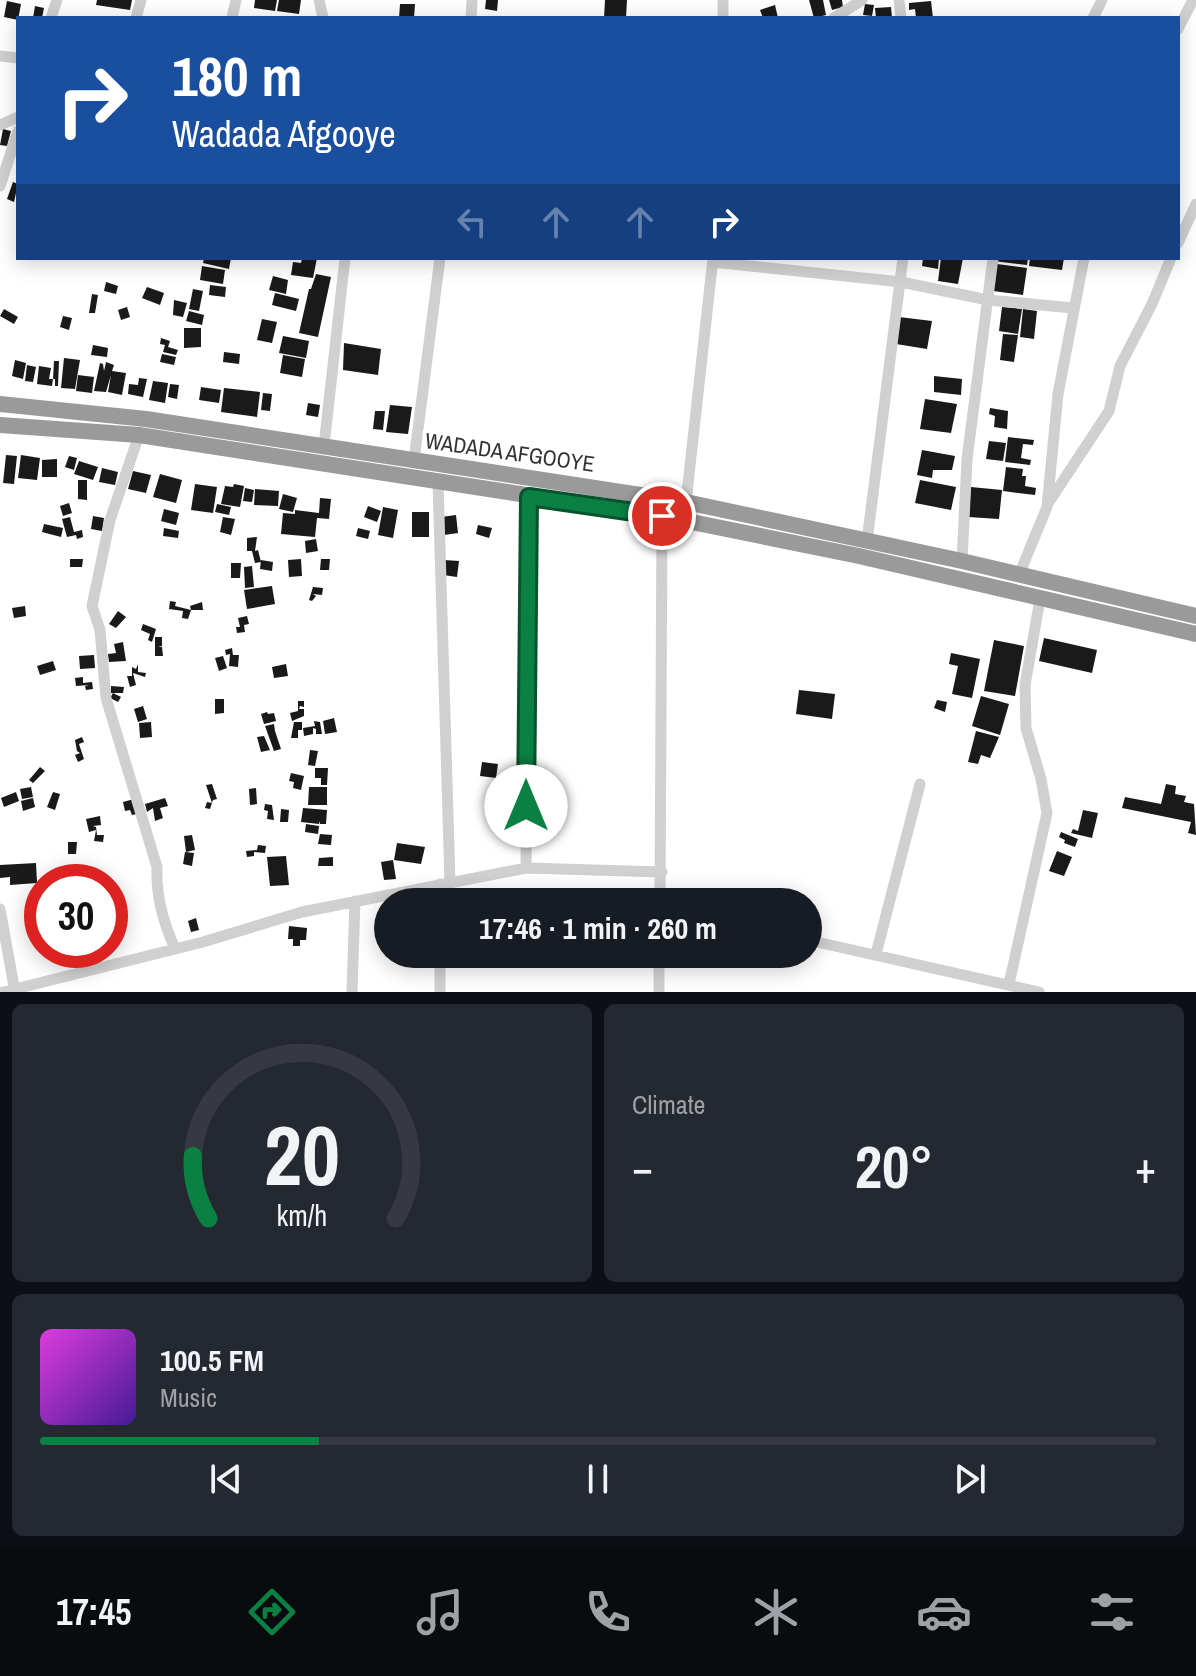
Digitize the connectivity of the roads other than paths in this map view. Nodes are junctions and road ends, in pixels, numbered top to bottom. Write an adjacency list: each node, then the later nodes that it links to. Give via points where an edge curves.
1 (862, 0): 3 (street)
2 (1193, 0): 4 (street)
3 (837, 16)
4 (1180, 25)
5 (16, 137): 6 (street)
6 (0, 186)
7 (1196, 204): 8 (street)
8 (1180, 239)
9 (345, 260): 22 (street)
10 (440, 260): 23 (street)
11 (713, 260): 16 (street); 26 (street)
12 (903, 260): 16 (street)
13 (993, 260): 17 (street)
14 (1084, 260): 18 (street)
15 (1170, 260): 27 (street, via 1120,366 1109,411)
16 (901, 282): 17 (street); 29 (street)
17 (988, 300): 18 (street); 30 (street, via 967,459)
18 (1073, 308): 27 (street)
19 (0, 404): 22 (highway, WADADA AFGOOYE, via 132,417)
20 (0, 425): 21 (highway, WADADA AFGOOYE)
21 (139, 435): 24 (highway, WADADA AFGOOYE); 44 (street, via 110,520 92,606 100,630 106,698 157,867 156,889)
22 (324, 446): 23 (highway, WADADA AFGOOYE)
23 (414, 460): 26 (highway, WADADA AFGOOYE)
24 (438, 482): 25 (highway, WADADA AFGOOYE); 38 (street)
25 (529, 497): 28 (highway, WADADA AFGOOYE); 36 (street)
26 (686, 502): 29 (highway, WADADA AFGOOYE)
27 (1047, 507): 31 (street)
28 (662, 516): 32 (highway, WADADA AFGOOYE); 37 (street)
29 (867, 541): 30 (highway, WADADA AFGOOYE)
30 (962, 561): 31 (highway, WADADA AFGOOYE)
31 (1019, 575): 33 (highway, WADADA AFGOOYE)
32 (1040, 599): 34 (highway, WADADA AFGOOYE); 48 (street, via 1025,685 1026,728 1047,813)
33 (1196, 616)
34 (1196, 634)
35 (920, 784): 45 (street)
36 (526, 868): 37 (street); 38 (street)
37 (662, 872): 40 (street)
38 (445, 883): 39 (street); 41 (street)
39 (444, 888)
40 (661, 888)
41 (355, 901): 44 (street); 51 (street)
42 (0, 909): 50 (street)
43 (822, 943): 45 (street)
44 (175, 949): 50 (street)
45 (876, 954): 48 (street)
46 (440, 968): 52 (street)
47 (659, 968): 53 (street)
48 (1009, 984): 49 (street)
49 (1024, 990): 54 (street)
50 (11, 991)
51 (352, 992)
52 (440, 992)
53 (659, 992)
54 (1039, 992)

